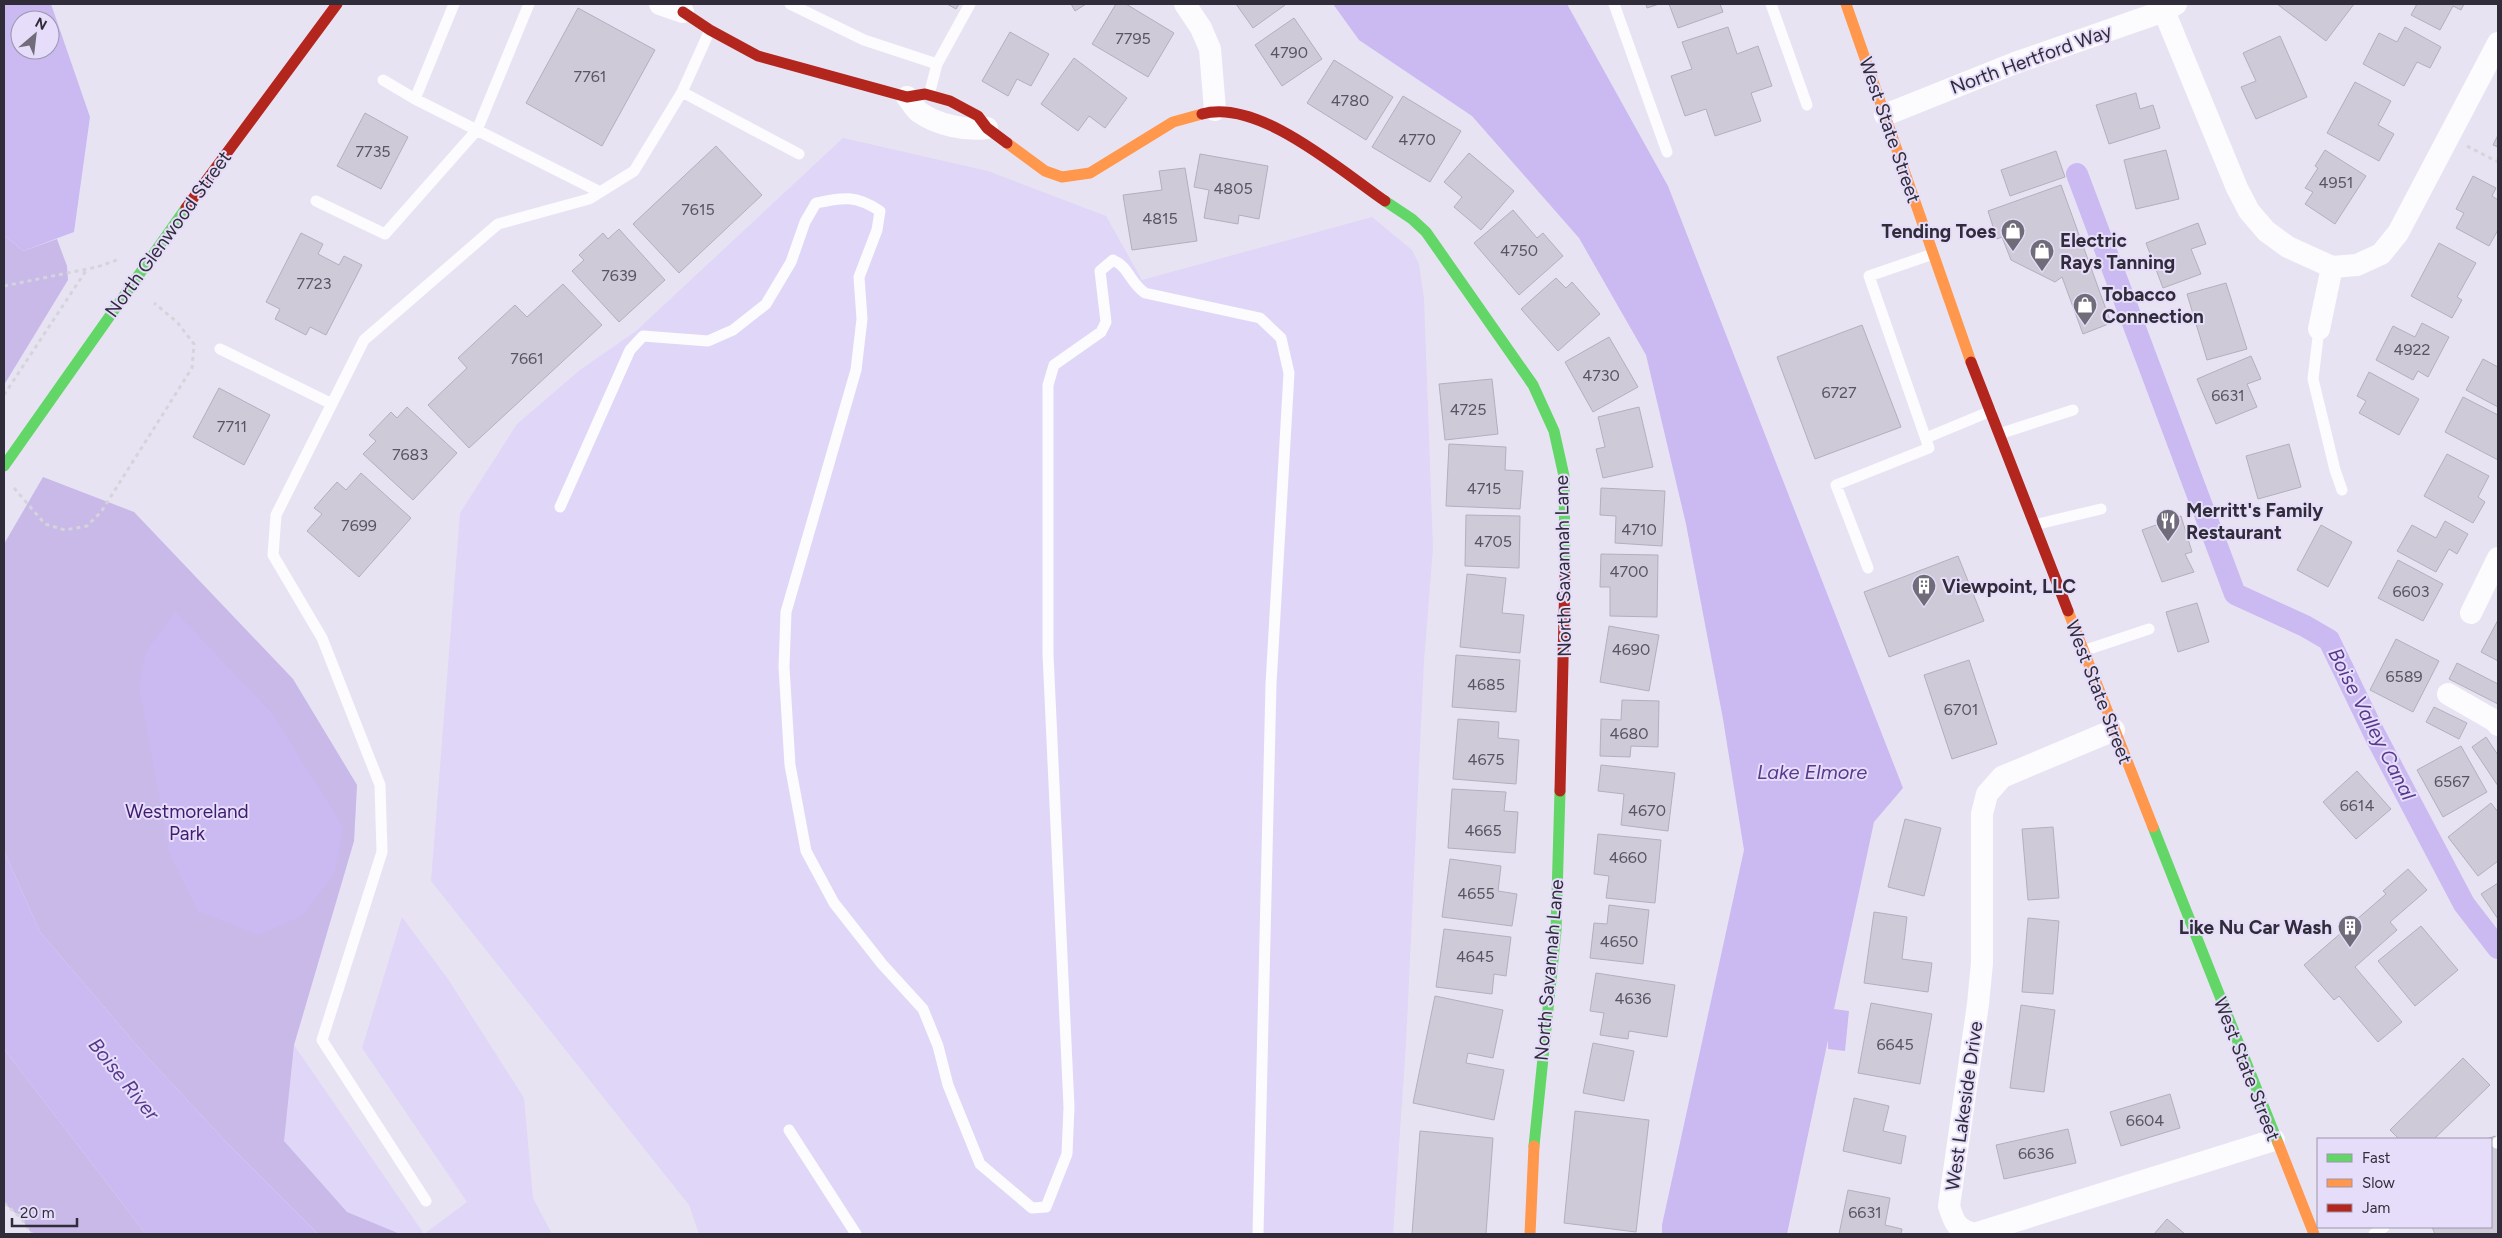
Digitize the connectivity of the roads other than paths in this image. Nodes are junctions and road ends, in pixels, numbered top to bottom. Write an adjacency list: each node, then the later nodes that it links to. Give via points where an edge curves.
1 (337, 4): 39 (main road, North Glenwood Street, via 165,237)
2 (454, 4): 19 (lane)
3 (529, 4): 25 (lane)
4 (660, 4): 12 (street)
5 (790, 4): 15 (lane, via 864,40)
6 (970, 4): 15 (lane)
7 (1185, 4): 22 (street, via 1201,28 1210,50)
8 (1614, 4): 26 (lane)
9 (1771, 4): 21 (lane)
10 (1846, 4): 23 (main road, West State Street)
11 (2170, 7): 23 (street, North Hertford Way, via 2015,63); 31 (street, via 2237,188 2249,211 2266,231 2288,248)
12 (677, 8): 13 (main road)
13 (710, 30): 17 (lane); 18 (main road, via 758,56)
14 (2498, 43): 31 (street, via 2398,234 2381,254 2358,265)
15 (938, 64): 20 (lane)
16 (383, 80): 19 (lane)
17 (682, 92): 27 (lane); 28 (lane, via 634,171)
18 (907, 98): 20 (street)
19 (415, 99): 25 (lane)
20 (926, 104): 24 (street, via 942,123 972,130)
21 (1807, 105)
22 (1215, 110): 24 (main road, North Savannah Lane, via 1173,122 1090,173 1062,177 1045,171); 57 (main road, North Savannah Lane, via 1250,116 1281,129 1412,219 1438,247 1534,385 1554,431 1564,476 1566,625 1556,931 1536,1114)
23 (1885, 115): 30 (main road, West State Street)
24 (987, 128)
25 (477, 130): 28 (lane); 29 (lane, via 385,234)
26 (1667, 152)
27 (799, 154)
28 (600, 192): 34 (lane, via 589,199 498,224 364,340)
29 (316, 202)
30 (1933, 254): 36 (main road, West State Street); 38 (lane, via 1869,276)
31 (2332, 267): 32 (street)
32 (2319, 329): 40 (lane, via 2313,379)
33 (220, 349): 34 (lane)
34 (332, 404): 54 (lane, via 276,515 273,555 322,638 380,785 382,852 322,1040)
35 (2073, 410): 37 (lane)
36 (1991, 411): 37 (main road, West State Street); 38 (lane)
37 (1999, 434): 43 (main road, West State Street)
38 (1926, 438): 45 (lane, via 1929,448 1836,485)
39 (4, 466)
40 (2342, 490)
41 (560, 507): 56 (lane, via 630,350 643,336 708,341 733,330 766,304 791,262 805,222 816,203 841,197 865,201 880,211 878,230 859,277 862,319 856,370 786,612 784,667 790,765 806,851 834,903 923,1009 938,1046 948,1085 980,1164 1032,1208 1046,1207 1068,1154 1048,654 1048,385 1054,365 1101,332 1106,322 1100,271 1113,260 1122,264 1135,286 1145,292 1260,318 1281,338 1289,373 1271,684)
42 (2101, 509): 43 (lane)
43 (2034, 525): 48 (main road, West State Street)
44 (2496, 567): 46 (street)
45 (1868, 568)
46 (2470, 613)
47 (2150, 630): 48 (lane)
48 (2083, 651): 51 (main road, West State Street)
49 (2448, 694): 50 (street)
50 (2498, 725)
51 (2114, 730): 53 (main road, West State Street); 53 (street, West Lakeside Drive, via 2002,777 1987,794 1982,814 1982,963 1949,1206 1954,1224 1974,1234)
52 (789, 1130): 55 (lane)
53 (2274, 1140): 58 (main road, West State Street)
54 (426, 1201)
55 (856, 1234)
56 (1258, 1234)
57 (1530, 1234)
58 (2314, 1234)

